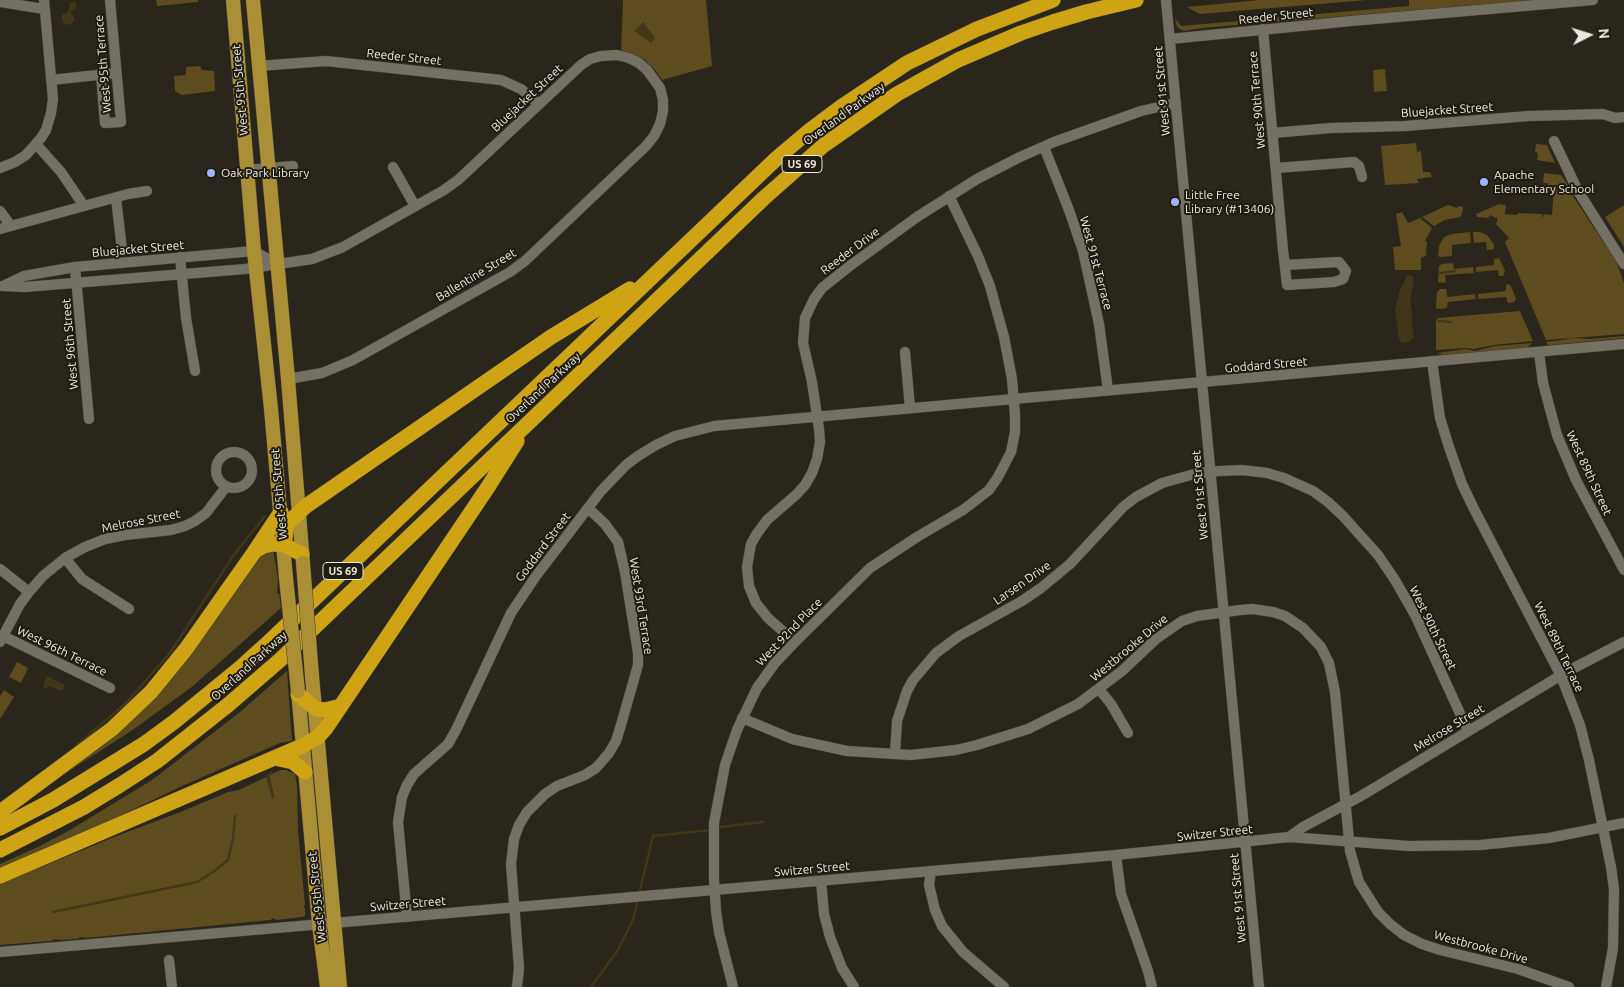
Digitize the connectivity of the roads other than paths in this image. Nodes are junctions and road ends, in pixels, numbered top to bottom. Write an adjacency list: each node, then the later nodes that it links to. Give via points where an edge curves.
1 (110, 0): 13 (street, West 95th Terrace)
2 (232, 0): 29 (main road, West 95th Street)
3 (253, 0): 12 (main road, West 95th Street)
4 (1053, 0): 48 (highway, Overland Parkway / US 69, via 941,46 867,89 776,158)
5 (1136, 0): 63 (highway, Overland Parkway / US 69, via 1053,22 988,46 928,76 859,119 791,174)
6 (1166, 0): 11 (street, West 91st Street)
7 (1593, 0): 10 (street, Reeder Street)
8 (0, 2): 9 (street)
9 (44, 4): 15 (street)
10 (1263, 29): 11 (street, Reeder Street); 20 (street, West 90th Terrace)
11 (1170, 39): 17 (street, West 91st Street)
12 (258, 66): 18 (street, Reeder Street, via 335,62 501,80 521,89); 27 (main road, West 95th Street)
13 (116, 73): 14 (street); 14 (street, West 95th Terrace, via 121,122 105,123)
14 (100, 75): 15 (street)
15 (51, 80): 22 (street, via 51,113 46,130)
16 (660, 88): 18 (street, Bluejacket Street, via 639,63 617,55 601,56 581,65); 56 (street, Ballentine Street, via 663,111 654,136 525,261 353,360 322,373)
17 (1176, 103): 23 (street, Reeder Drive, via 1141,111); 57 (street, West 91st Street)
18 (538, 104): 35 (street, Bluejacket Street, via 458,180)
19 (1624, 117): 20 (street, Bluejacket Street, via 1603,114 1530,116)
20 (1272, 133): 28 (street, West 90th Terrace)
21 (1554, 141): 43 (street, via 1578,191)
22 (36, 144): 26 (street, via 26,155); 34 (street, via 61,172)
23 (1044, 147): 32 (street, Reeder Drive); 58 (street, West 91st Terrace, via 1083,251 1099,324)
24 (292, 166): 27 (street)
25 (393, 167): 35 (street)
26 (0, 168)
27 (267, 168): 29 (street); 42 (main road, West 95th Street)
28 (1276, 168): 30 (street, via 1354,162 1359,166); 44 (street, West 90th Terrace)
29 (247, 170): 40 (main road, West 95th Street)
30 (1362, 177)
31 (146, 191): 33 (street)
32 (949, 196): 59 (street, West 92nd Place, via 978,256 997,309 1008,353); 61 (street, Reeder Drive, via 836,276 814,299 805,318 803,343)
33 (116, 198): 34 (street); 39 (street)
34 (84, 206): 37 (street)
35 (415, 206): 42 (street, Bluejacket Street, via 330,253 296,263)
36 (0, 211): 37 (street)
37 (11, 226): 38 (street)
38 (0, 229)
39 (122, 250)
40 (254, 251): 41 (street, Bluejacket Street); 42 (street); 46 (main road, West 95th Street)
41 (180, 257): 45 (street, Bluejacket Street); 47 (street)
42 (276, 264): 46 (street, Bluejacket Street); 56 (main road, West 95th Street)
43 (1624, 264)
44 (1285, 265): 44 (street, West 90th Terrace, via 1287,285 1343,280 1346,271 1339,262)
45 (75, 267): 49 (street, West 96th Street); 50 (street, Bluejacket Street, via 24,276)
46 (256, 268): 47 (street, Bluejacket Street); 67 (main road, West 95th Street)
47 (181, 274): 49 (street, Bluejacket Street); 55 (street)
48 (655, 274): 68 (highway, via 551,337); 98 (highway, Overland Parkway / US 69, via 240,668 144,744 53,800)
49 (77, 283): 50 (street, Bluejacket Street); 62 (street, West 96th Street)
50 (1, 286)
51 (1624, 344): 53 (street, Goddard Street)
52 (905, 352): 60 (street)
53 (1539, 352): 54 (street, Goddard Street); 74 (street, West 89th Street, via 1545,392 1557,436)
54 (1432, 361): 57 (street, Goddard Street); 81 (street, West 89th Terrace, via 1440,418 1462,484)
55 (195, 371)
56 (288, 379): 68 (main road, West 95th Street)
57 (1202, 383): 58 (street, Goddard Street); 64 (street, West 91st Street)
58 (1108, 390): 59 (street, Goddard Street)
59 (1014, 400): 60 (street, Goddard Street); 79 (street, West 92nd Place, via 1015,432 1011,452 989,490 870,568)
60 (910, 408): 61 (street, Goddard Street)
61 (818, 417): 66 (street, Goddard Street, via 714,426 675,436 626,465); 79 (street, Reeder Drive, via 820,442 812,472 797,494 760,528 751,544 747,566 749,586 756,603)
62 (89, 419)
63 (529, 422): 85 (highway); 103 (highway, Overland Parkway / US 69, via 280,660 194,733 157,761 84,807)
64 (1210, 471): 77 (street, West 91st Street); 88 (street, West 90th Street, via 1242,470 1284,478 1313,491 1343,516 1378,555 1395,580 1415,615); 92 (street, Larsen Drive, via 1162,483 1136,497 1070,564 1041,588 936,653 907,691 897,721)
65 (226, 487): 71 (street, Melrose Street, via 206,513 185,526 105,539)
66 (588, 508): 109 (street, West 93rd Terrace, via 618,542 638,666 616,741 609,753 596,768 545,794 523,818 512,854); 110 (street, Goddard Street, via 511,613 448,744 407,784 398,822)
67 (281, 512): 69 (main road, West 95th Street); 70 (highway)
68 (299, 512): 69 (highway, via 287,524); 72 (main road, West 95th Street)
69 (284, 545): 70 (highway, via 269,545); 72 (highway); 84 (main road, West 95th Street, bridge)
70 (255, 551): 96 (highway, via 186,649 151,692 112,729)
71 (65, 558): 75 (street, Melrose Street); 76 (street, via 82,579)
72 (302, 558): 86 (main road, West 95th Street, bridge)
73 (0, 569): 75 (street)
74 (1624, 570)
75 (29, 592): 78 (street, Melrose Street)
76 (129, 609)
77 (1224, 612): 83 (street, Westbrooke Drive, via 1197,616 1168,629); 95 (street, Westbrooke Drive, via 1252,609 1285,616 1303,628 1321,647 1332,670); 101 (street, West 91st Street)
78 (1, 639): 82 (street, West 96th Terrace)
79 (795, 642): 87 (street, West 92nd Place, via 765,675)
80 (1624, 642): 81 (street, Melrose Street)
81 (1561, 676): 88 (street, Melrose Street); 99 (street, West 89th Terrace, via 1582,734)
82 (110, 688)
83 (1100, 689): 89 (street); 92 (street, Westbrooke Drive, via 1028,729 977,746 935,753)
84 (298, 692): 86 (highway); 91 (main road, West 95th Street)
85 (340, 706): 86 (highway, via 325,710); 90 (highway)
86 (316, 708): 90 (main road, West 95th Street)
87 (742, 718): 92 (street, Westbrooke Drive, via 792,739 823,747 869,754); 108 (street, West 92nd Place, via 725,765 714,823)
88 (1468, 731): 95 (street, Melrose Street)
89 (1128, 732)
90 (318, 737): 91 (highway); 111 (main road, West 95th Street)
91 (302, 746): 93 (highway); 94 (main road, West 95th Street)
92 (895, 754)
93 (275, 758): 94 (highway, via 292,762); 106 (highway)
94 (305, 772): 112 (main road, West 95th Street)
95 (1346, 805): 100 (street, Melrose Street); 102 (street, Westbrooke Drive)
96 (0, 812)
97 (1624, 823): 99 (street, Switzer Street)
98 (0, 828)
99 (1604, 828): 102 (street, Switzer Street, via 1480,846); 125 (street, West 89th Terrace, via 1611,867 1614,917 1613,948)
100 (1289, 837): 101 (street, Switzer Street); 102 (street, Switzer Street)
101 (1245, 842): 104 (street, Switzer Street); 123 (street, West 91st Street)
102 (1349, 842): 124 (street, Westbrooke Drive, via 1353,865 1367,897 1404,935 1440,950 1518,969)
103 (0, 850)
104 (1116, 855): 105 (street, Switzer Street); 122 (street, via 1121,894)
105 (931, 871): 107 (street, Switzer Street); 121 (street, via 929,885 942,926 963,952)
106 (0, 876)
107 (821, 881): 108 (street, Switzer Street); 120 (street, via 830,936 842,968)
108 (715, 890): 109 (street, Switzer Street); 119 (street, West 92nd Place, via 719,932)
109 (515, 907): 110 (street, Switzer Street); 118 (street, West 93rd Terrace)
110 (407, 917): 111 (street, Switzer Street)
111 (334, 923): 112 (street, Switzer Street); 117 (main road, West 95th Street)
112 (319, 924): 113 (street, Switzer Street); 116 (main road, West 95th Street)
113 (0, 952)
114 (169, 960): 115 (street)
115 (172, 987)
116 (327, 987)
117 (340, 987)
118 (517, 987)
119 (733, 987)
120 (854, 987)
121 (1004, 987)
122 (1152, 987)
123 (1259, 987)
124 (1569, 987)
125 (1606, 987)

